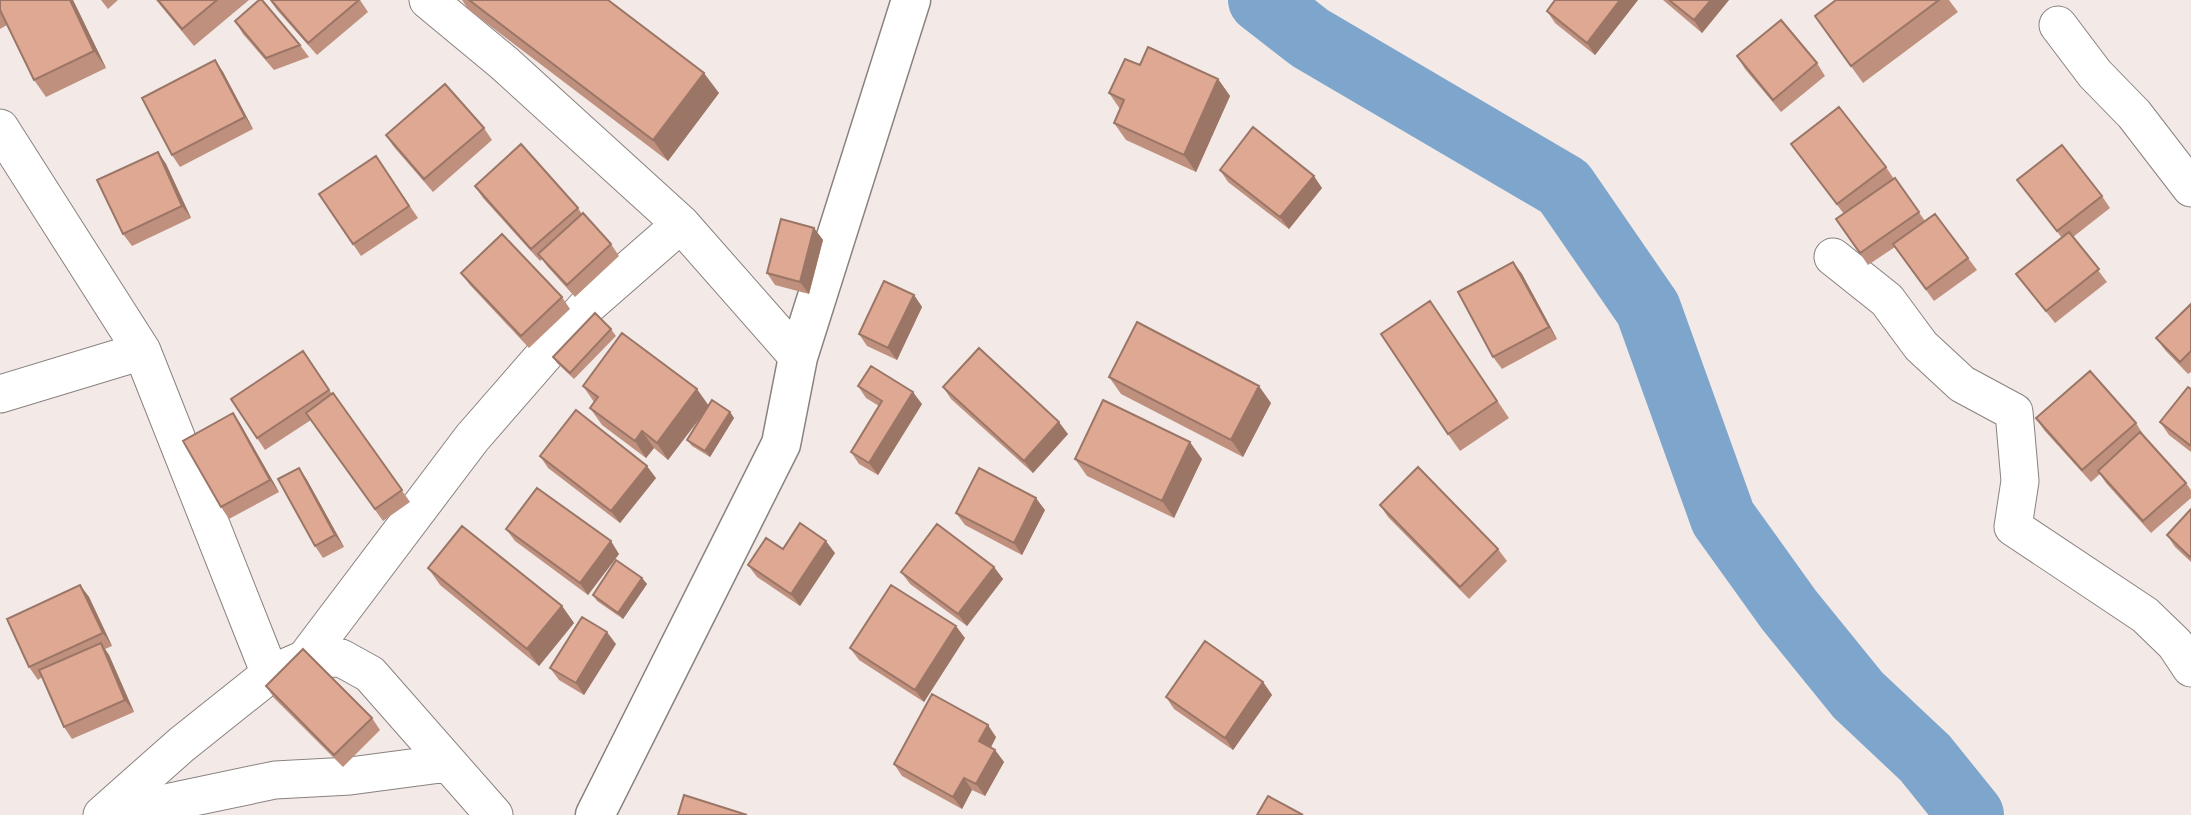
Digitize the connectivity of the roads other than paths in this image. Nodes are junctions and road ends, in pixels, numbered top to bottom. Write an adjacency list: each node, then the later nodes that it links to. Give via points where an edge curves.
1 (428, 0): 6 (street)
2 (911, 0): 9 (street)
3 (2058, 25): 5 (street)
4 (0, 128): 8 (street)
5 (2191, 188)
6 (681, 223): 9 (street); 11 (street, via 587,306 481,428)
7 (1833, 257): 12 (street, via 1887,300 1921,345 1962,384 2014,412 2020,481 2013,527 2145,615 2175,644)
8 (142, 351): 10 (street); 13 (street)
9 (799, 357): 18 (street, via 781,444)
10 (0, 394)
11 (305, 659): 13 (street); 14 (street, via 341,658 370,674)
12 (2191, 668)
13 (270, 674): 15 (street)
14 (448, 763): 16 (street, via 275,780); 17 (street)
15 (102, 815)
16 (122, 815)
17 (494, 815)
18 (595, 815)

